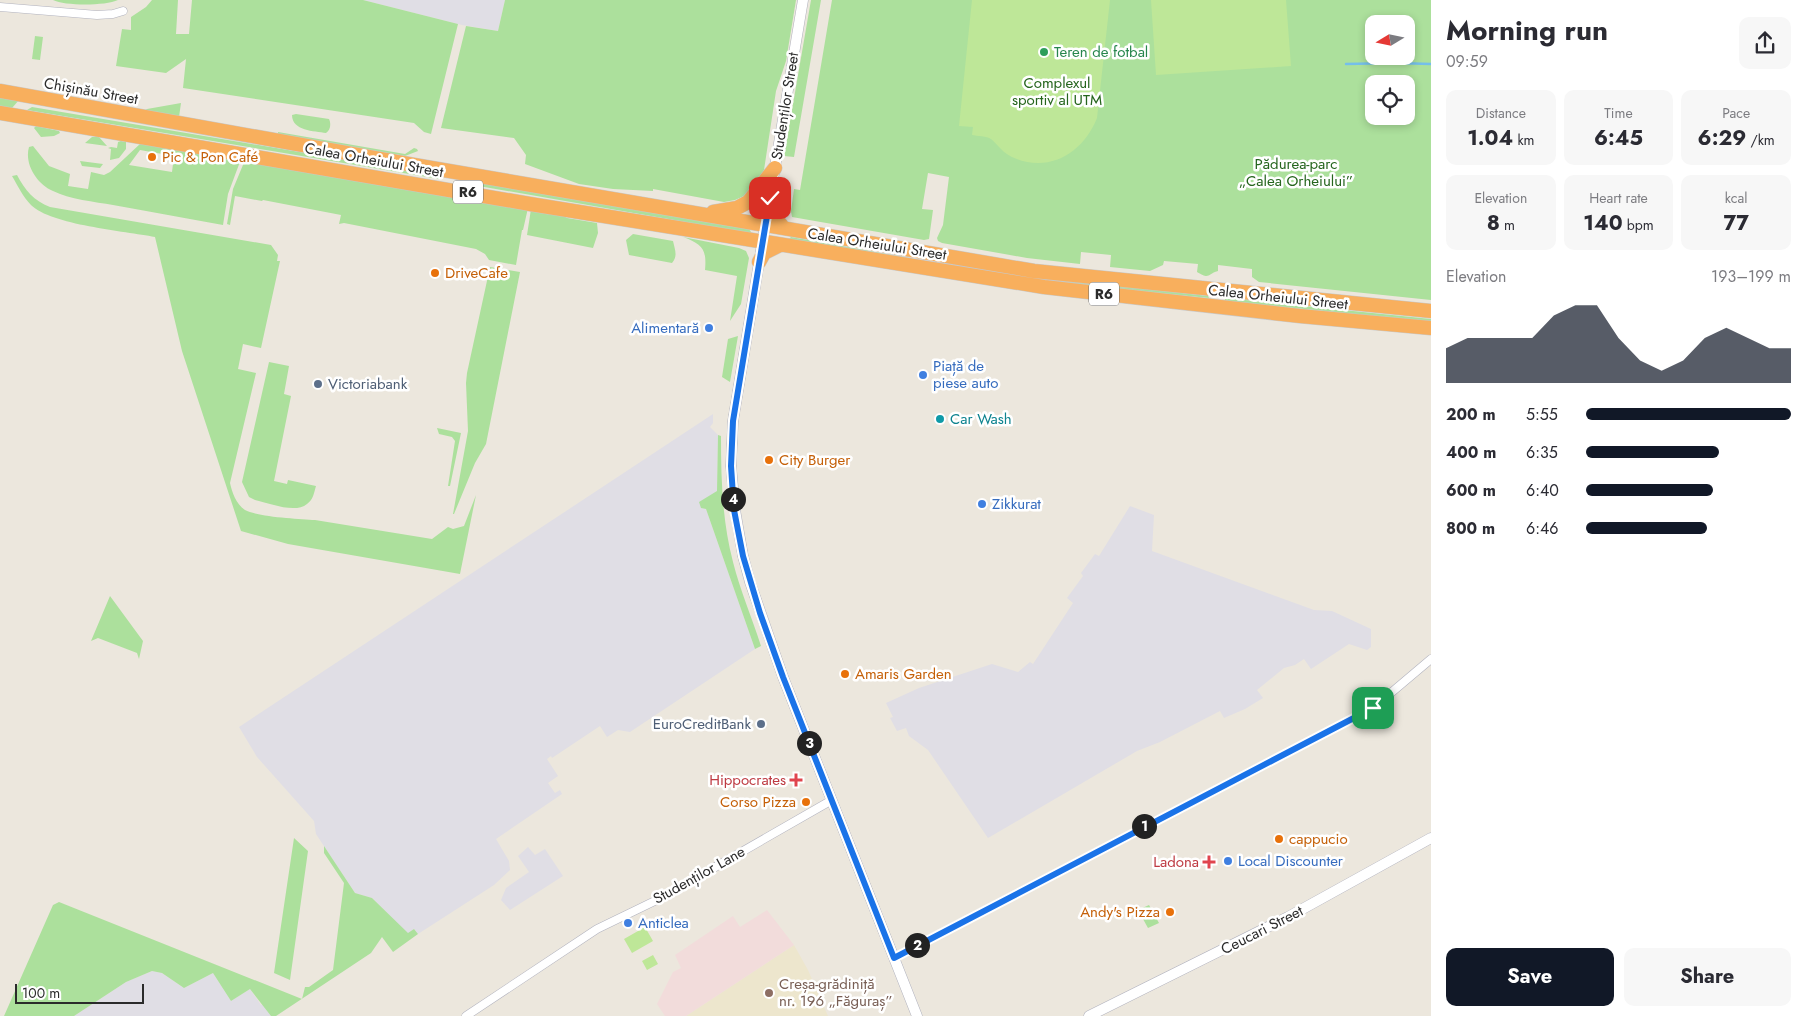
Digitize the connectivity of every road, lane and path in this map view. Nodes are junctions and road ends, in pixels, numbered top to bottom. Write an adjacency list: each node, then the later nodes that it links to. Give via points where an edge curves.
1 (803, 0): 9 (main road, Studenților Street)
2 (0, 7): 3 (street, via 97,15)
3 (123, 11)
4 (0, 91): 5 (highway, Chișinău Street / R6)
5 (29, 96): 7 (highway); 8 (highway, Chișinău Street / R6)
6 (0, 113): 7 (highway, R6)
7 (16, 116): 11 (highway, Calea Orheiului Street / R6)
8 (176, 122): 10 (highway, Calea Orheiului Street / R6)
9 (775, 168): 12 (main road, Studenților Street); 13 (highway, via 744,205)
10 (456, 172): 11 (highway); 13 (highway, Calea Orheiului Street / R6)
11 (453, 190): 16 (highway, Calea Orheiului Street / R6)
12 (770, 198): 14 (main road, Studenților Street); 15 (highway, via 772,214)
13 (700, 214): 14 (highway, Calea Orheiului Street / R6)
14 (765, 225): 15 (highway, Calea Orheiului Street / R6); 16 (main road, Studenților Street)
15 (783, 227): 19 (highway, Calea Orheiului Street / R6, via 1034,271)
16 (762, 242): 17 (highway, Calea Orheiului Street / R6); 18 (main road, Studenților Street)
17 (780, 245): 18 (highway, via 764,254); 20 (highway, Calea Orheiului Street / R6, via 1044,287)
18 (759, 262): 24 (main road, Studenților Street, via 733,421 731,466 734,510 743,556 760,613)
19 (1222, 290): 20 (highway); 21 (highway, Calea Orheiului Street / R6)
20 (1220, 307): 22 (highway, Calea Orheiului Street / R6)
21 (1431, 311)
22 (1431, 328)
23 (1431, 659): 26 (street, via 1373,708)
24 (832, 800): 26 (main road, Studenților Street); 27 (street, Studenților Lane, via 663,897 597,929)
25 (1431, 838): 29 (main road, Ceucari Street, via 1288,917)
26 (894, 958): 28 (main road, Studenților Street)
27 (466, 1016)
28 (917, 1016)
29 (1089, 1016)

